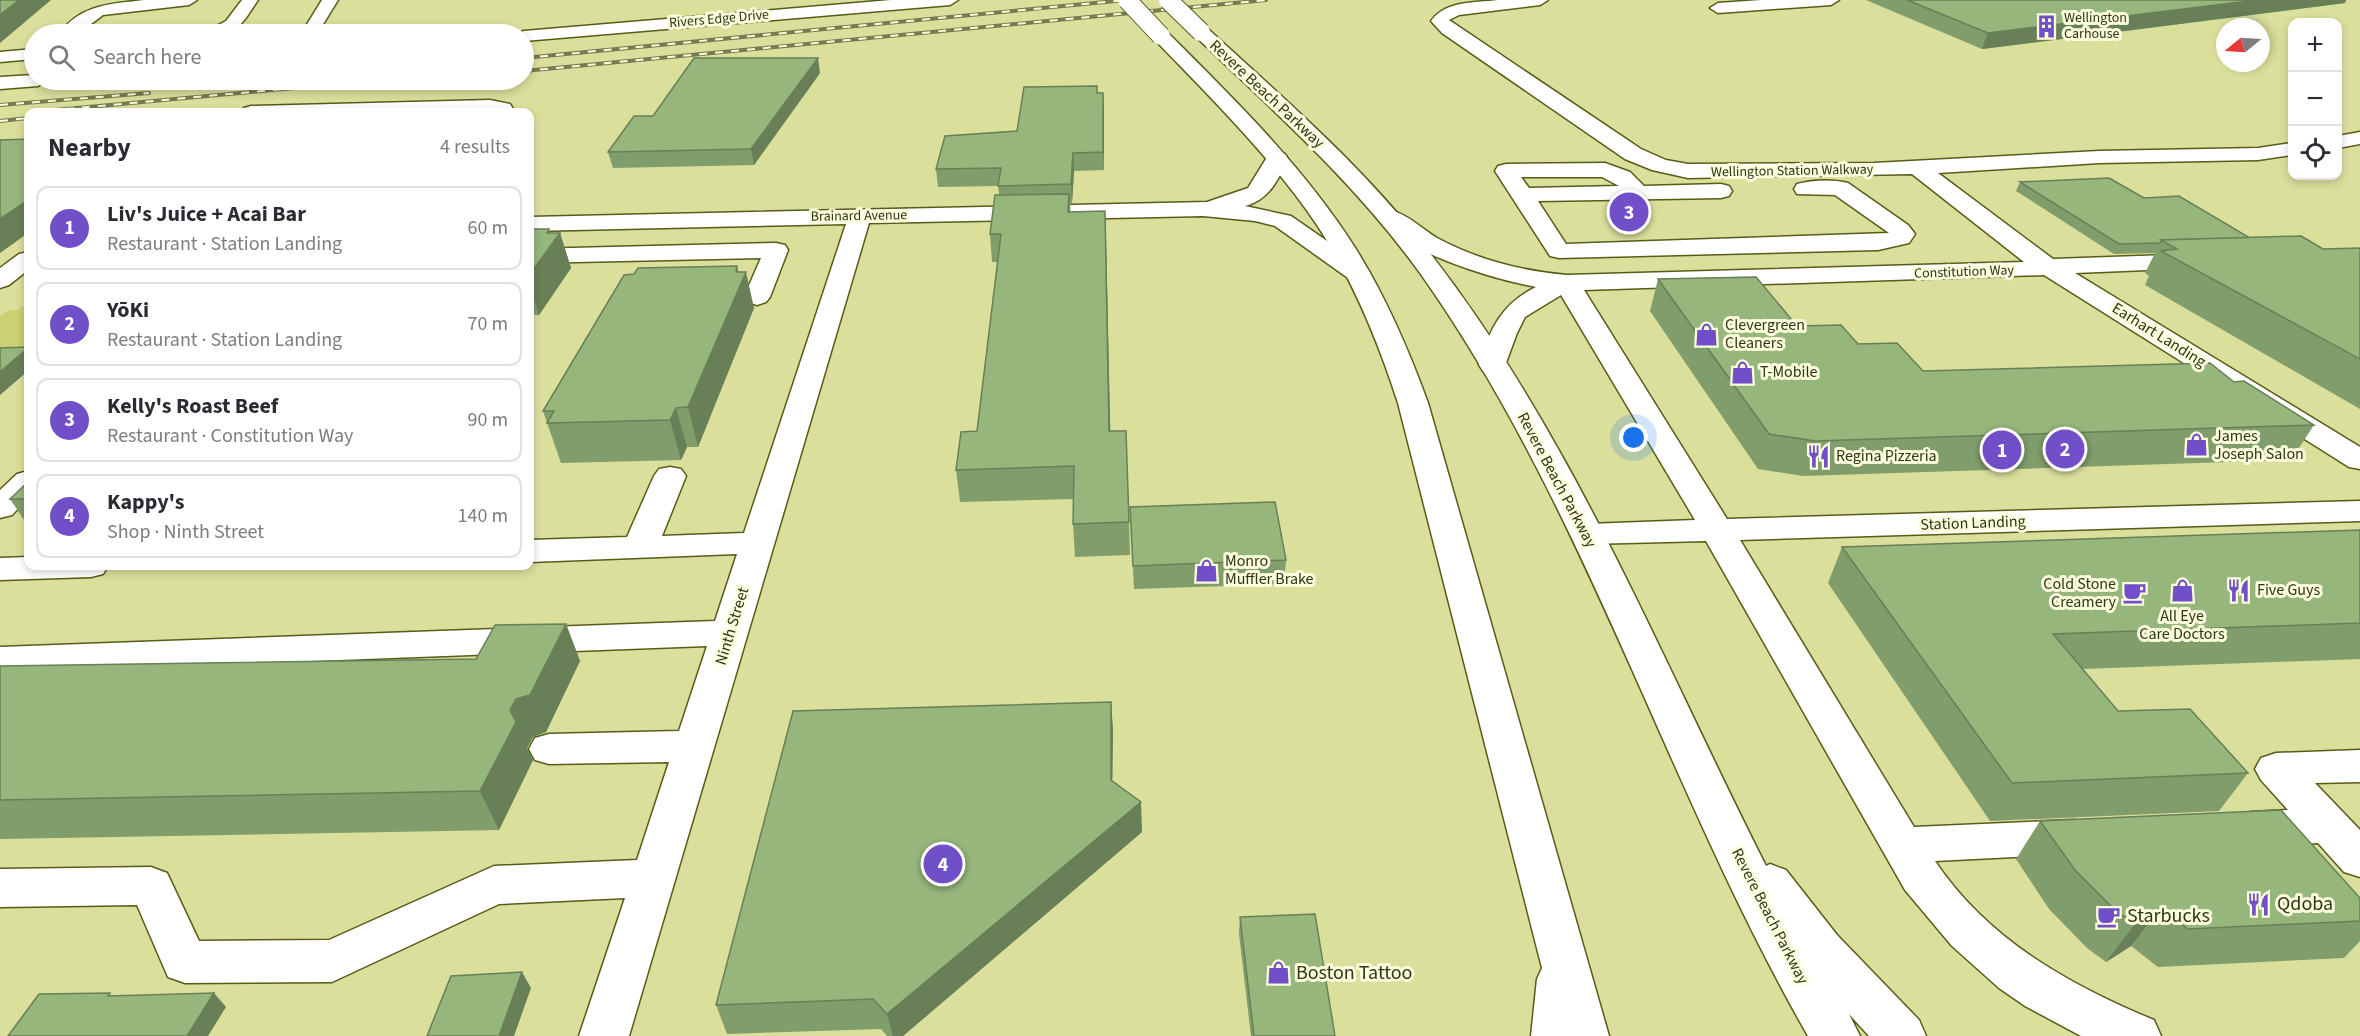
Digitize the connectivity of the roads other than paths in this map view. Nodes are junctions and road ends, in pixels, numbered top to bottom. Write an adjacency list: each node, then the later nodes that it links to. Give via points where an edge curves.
1 (189, 0): 11 (main road, via 99,10)
2 (250, 0): 12 (main road)
3 (330, 0): 13 (main road)
4 (950, 0): 14 (main road, Rivers Edge Drive)
5 (1127, 0): 24 (main road, Revere Beach Parkway, bridge)
6 (1168, 0): 28 (main road, Revere Beach Parkway, bridge, via 1325,149)
7 (1540, 0): 25 (main road, Wellington Station Walkway, via 1455,10 1440,21 1643,158 1674,168 1710,172)
8 (1831, 0): 9 (main road)
9 (1778, 1): 10 (main road)
10 (1718, 8)
11 (79, 24)
12 (233, 24)
13 (315, 24)
14 (534, 35)
15 (24, 55): 16 (main road)
16 (0, 57)
17 (24, 81): 18 (main road)
18 (0, 83)
19 (464, 108): 20 (main road)
20 (503, 108)
21 (2360, 138): 22 (main road)
22 (2342, 141)
23 (2288, 149): 25 (main road, Wellington Station Walkway, via 2241,155 2110,156)
24 (1277, 159): 26 (main road, via 1265,186); 38 (main road, Revere Beach Parkway, via 1318,210)
25 (1918, 168): 36 (main road, Earhart Landing)
26 (1232, 207): 27 (main road, Brainard Avenue); 38 (main road, Brainard Avenue, via 1289,223)
27 (860, 216): 29 (main road, Brainard Avenue); 50 (main road, Ninth Street)
28 (1388, 216): 37 (main road, Constitution Way, via 1430,245 1466,262 1518,278); 42 (main road, Revere Beach Parkway, via 1439,283)
29 (789, 218): 30 (main road, Brainard Avenue); 32 (main road)
30 (534, 224)
31 (1746, 246): 37 (main road); 37 (main road, via 1878,243 1901,238 1903,234 1840,188 1638,193 1630,182 1605,170 1506,171); 39 (main road)
32 (776, 250): 33 (main road, via 651,263); 41 (main road)
33 (534, 256)
34 (2223, 260): 36 (main road, Constitution Way)
35 (24, 262): 40 (main road)
36 (2049, 267): 39 (main road, Constitution Way); 43 (main road, Earhart Landing)
37 (1568, 272): 39 (main road, Constitution Way); 42 (main road, Constitution Way, via 1507,320); 48 (main road)
38 (1357, 273): 68 (main road, Revere Beach Parkway, via 1393,348 1413,403)
39 (1771, 278)
40 (0, 280)
41 (757, 297)
42 (1493, 365): 49 (main road, Revere Beach Parkway)
43 (2360, 460)
44 (670, 476): 51 (main road)
45 (24, 485): 46 (main road)
46 (0, 508)
47 (2360, 511): 48 (main road, Station Landing)
48 (1717, 530): 49 (main road, Station Landing); 64 (main road)
49 (1587, 534): 60 (main road, Revere Beach Parkway)
50 (758, 543): 51 (main road); 55 (main road, Ninth Street)
51 (640, 547): 52 (main road)
52 (534, 551)
53 (24, 567): 54 (main road)
54 (0, 568)
55 (729, 633): 56 (main road); 57 (main road, Ninth Street)
56 (0, 660)
57 (694, 746): 58 (main road); 66 (main road, Ninth Street)
58 (549, 749)
59 (2360, 766): 61 (main road, via 2276,770)
60 (1705, 784): 72 (main road, Revere Beach Parkway, via 1786,950); 73 (main road, via 1783,902 1820,949)
61 (2328, 825): 62 (main road); 65 (main road)
62 (2210, 831)
63 (2117, 835): 64 (main road)
64 (1902, 844): 74 (main road, via 1947,910 1995,958 2034,988 2085,1016)
65 (2360, 859)
66 (653, 878): 67 (main road, via 494,885 332,961 185,962 151,886); 69 (main road, Ninth Street)
67 (0, 888)
68 (1563, 959): 70 (main road); 71 (main road, Revere Beach Parkway)
69 (604, 1036)
70 (1556, 1036)
71 (1584, 1036)
72 (1835, 1036)
73 (1901, 1036)
74 (2136, 1036)

